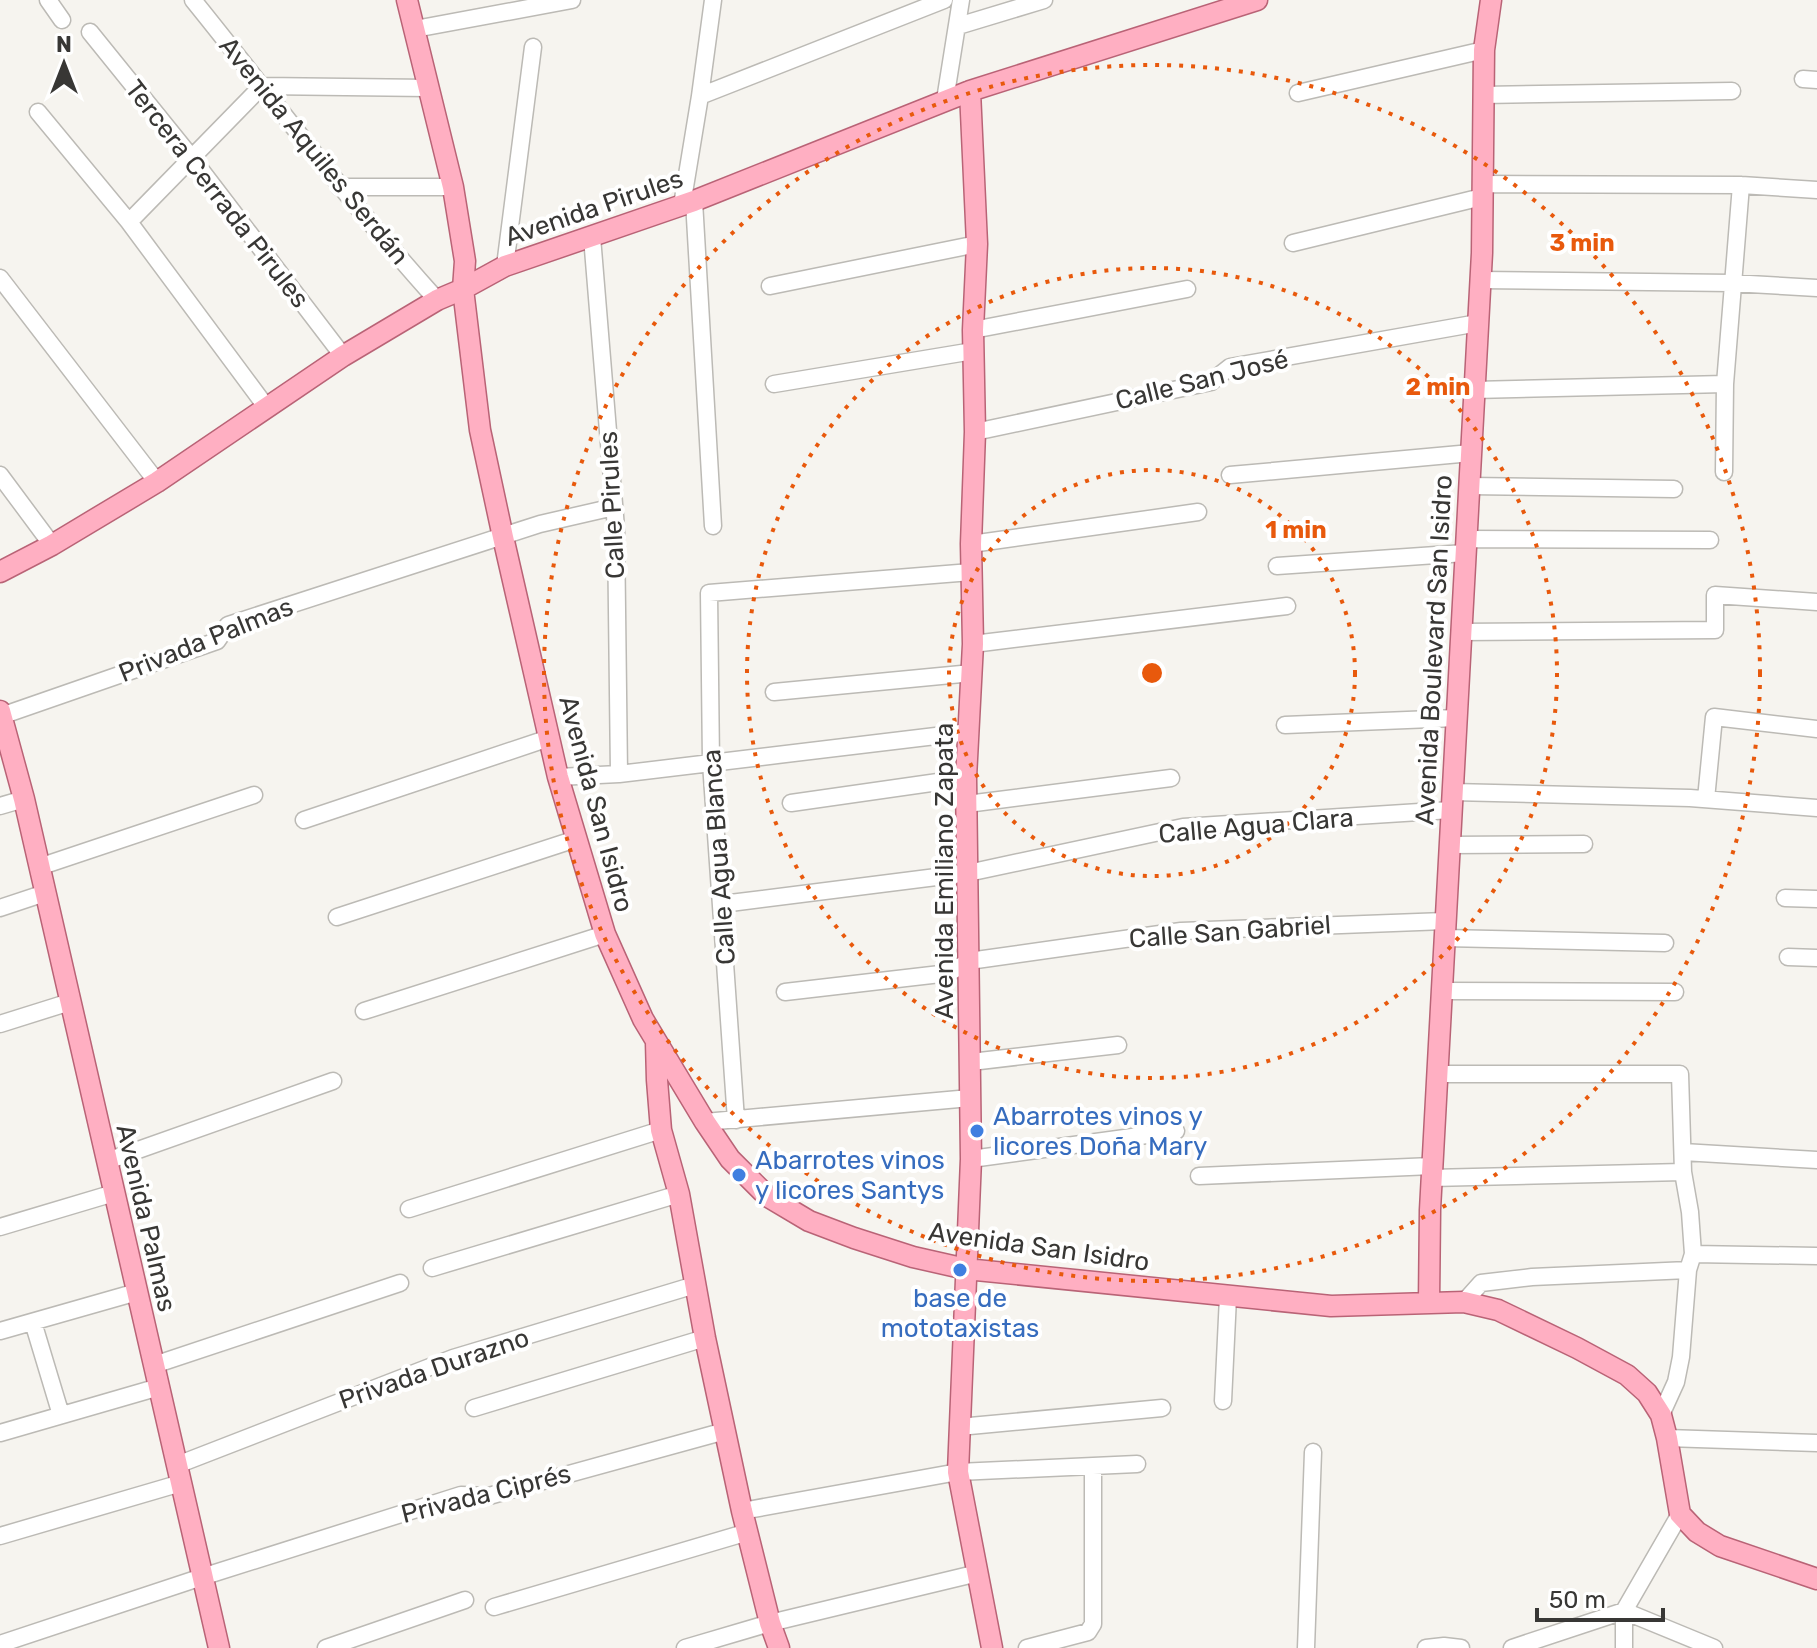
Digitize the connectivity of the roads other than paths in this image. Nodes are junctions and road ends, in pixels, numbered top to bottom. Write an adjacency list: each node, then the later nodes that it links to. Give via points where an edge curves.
1 (48, 0): 11 (street)
2 (193, 0): 17 (street, Avenida Aquiles Serdán)
3 (407, 0): 13 (main road, Avenida San Isidro)
4 (572, 0): 13 (street)
5 (713, 0): 23 (street)
6 (944, 0): 23 (street)
7 (961, 0): 12 (street)
8 (1044, 0): 12 (street)
9 (1257, 0): 19 (main road, Avenida Pirules)
10 (1491, 0): 16 (main road, Avenida Boulevard San Isidro)
11 (62, 20)
12 (958, 26): 24 (street)
13 (415, 29): 18 (main road, Avenida San Isidro)
14 (90, 32): 26 (street, Tercera Cerrada Pirules)
15 (533, 47): 37 (street)
16 (1484, 50): 21 (street); 22 (main road, Avenida Boulevard San Isidro)
17 (262, 86): 18 (street); 26 (street); 28 (street, Avenida Aquiles Serdán)
18 (429, 88): 29 (main road, Avenida San Isidro)
19 (970, 91): 24 (main road, Avenida Pirules); 36 (main road, Avenida Emiliano Zapata)
20 (1732, 91): 22 (street)
21 (1298, 93)
22 (1483, 95): 30 (main road, Avenida Boulevard San Isidro)
23 (700, 96): 32 (street)
24 (945, 100): 32 (main road, Avenida Pirules)
25 (38, 112): 33 (street)
26 (191, 157): 33 (street); 49 (street, Tercera Cerrada Pirules)
27 (1741, 185): 30 (street); 31 (street); 40 (street)
28 (339, 187): 29 (street); 45 (street, Avenida Aquiles Serdán)
29 (453, 187): 43 (main road, Avenida San Isidro, via 465,261)
30 (1482, 190): 35 (street); 39 (main road, Avenida Boulevard San Isidro)
31 (1817, 190)
32 (688, 203): 34 (main road, Avenida Pirules); 64 (street)
33 (129, 222): 53 (street)
34 (592, 237): 37 (main road, Avenida Pirules); 62 (street, Calle Pirules)
35 (1293, 243)
36 (977, 244): 41 (street); 47 (main road, Avenida Emiliano Zapata)
37 (505, 266): 43 (main road, Avenida Pirules)
38 (0, 278): 59 (street)
39 (1480, 280): 40 (street); 46 (main road, Avenida Boulevard San Isidro)
40 (1732, 283): 42 (street); 51 (street)
41 (770, 286)
42 (1817, 288)
43 (463, 289): 45 (main road, Avenida Pirules); 65 (main road, Avenida San Isidro, via 480,430)
44 (1187, 289): 47 (street)
45 (437, 300): 49 (main road, Avenida Pirules)
46 (1478, 323): 52 (main road, Avenida Boulevard San Isidro); 54 (street, Calle San José, via 1230,367 1211,382)
47 (973, 330): 48 (main road, Avenida Emiliano Zapata)
48 (973, 351): 50 (street); 54 (main road, Avenida Emiliano Zapata)
49 (343, 356): 53 (main road, Avenida Pirules)
50 (774, 384)
51 (1725, 384): 52 (street); 56 (street)
52 (1474, 390): 55 (main road, Avenida Boulevard San Isidro)
53 (267, 408): 59 (main road, Avenida Pirules)
54 (975, 432): 67 (main road, Avenida Emiliano Zapata)
55 (1471, 453): 58 (street); 60 (main road, Avenida Boulevard San Isidro)
56 (1724, 472)
57 (0, 475): 68 (street)
58 (1230, 475)
59 (157, 482): 68 (main road, Avenida Pirules)
60 (1469, 486): 61 (street); 69 (main road, Avenida Boulevard San Isidro)
61 (1674, 489)
62 (614, 507): 65 (street, Privada Palmas); 86 (street, Calle Pirules)
63 (1198, 512): 67 (street)
64 (713, 526)
65 (503, 537): 79 (street, Privada Palmas, via 228,625 217,641); 84 (main road, Avenida San Isidro)
66 (1710, 540): 69 (street)
67 (971, 544): 72 (main road, Avenida Emiliano Zapata)
68 (52, 545): 71 (main road, Avenida Pirules)
69 (1466, 546): 70 (street); 75 (main road, Avenida Boulevard San Isidro)
70 (1277, 566)
71 (0, 572)
72 (971, 572): 76 (main road, Avenida Emiliano Zapata); 85 (street, Calle Agua Blanca, via 709,593)
73 (1817, 602): 75 (street, via 1715,595 1715,630)
74 (1287, 606): 76 (street)
75 (1460, 632): 80 (main road, Avenida Boulevard San Isidro)
76 (973, 644): 77 (main road, Avenida Emiliano Zapata)
77 (972, 673): 78 (street); 83 (main road, Avenida Emiliano Zapata)
78 (774, 692)
79 (1, 714): 91 (main road, Avenida Palmas)
80 (1456, 718): 81 (street); 93 (main road, Avenida Boulevard San Isidro)
81 (1285, 725)
82 (1817, 729): 92 (street, via 1714,717)
83 (969, 732): 85 (street); 88 (main road, Avenida Emiliano Zapata)
84 (549, 738): 87 (main road, Avenida San Isidro); 98 (street)
85 (711, 763): 86 (street); 107 (street, Calle Agua Blanca)
86 (619, 774): 87 (street)
87 (558, 777): 99 (main road, Avenida San Isidro)
88 (966, 778): 94 (street); 95 (main road, Avenida Emiliano Zapata)
89 (1171, 778): 95 (street)
90 (254, 795): 102 (street)
91 (24, 799): 96 (street); 102 (main road, Avenida Palmas)
92 (1706, 799): 93 (street, Calle Agua Clara); 97 (street, Calle Agua Clara)
93 (1452, 801): 101 (main road, Avenida Boulevard San Isidro); 103 (street, Calle Agua Clara, via 1183,827)
94 (791, 803)
95 (967, 804): 103 (main road, Avenida Emiliano Zapata)
96 (0, 806)
97 (1817, 808)
98 (304, 820)
99 (576, 839): 109 (street); 111 (main road, Avenida San Isidro)
100 (1584, 844): 101 (street)
101 (1449, 845): 110 (main road, Avenida Boulevard San Isidro)
102 (39, 867): 104 (main road, Avenida Palmas)
103 (968, 873): 107 (street, Calle Agua Clara); 115 (main road, Avenida Emiliano Zapata)
104 (45, 893): 108 (street); 119 (main road, Avenida Palmas)
105 (1785, 898): 106 (street)
106 (1817, 899)
107 (722, 904): 128 (street, Calle Agua Blanca)
108 (0, 908)
109 (337, 917)
110 (1444, 930): 112 (street, Calle San Gabriel); 115 (street, Calle San Gabriel, via 1181,931); 116 (main road, Avenida Boulevard San Isidro)
111 (605, 934): 120 (street); 122 (main road, Avenida San Isidro)
112 (1665, 943)
113 (1788, 957): 114 (street)
114 (1817, 958)
115 (969, 961): 117 (street, Calle San Gabriel, via 949,973); 124 (main road, Avenida Emiliano Zapata)
116 (1441, 991): 118 (street); 125 (main road, Avenida Boulevard San Isidro)
117 (785, 992)
118 (1675, 992)
119 (70, 1002): 121 (street); 135 (main road, Avenida Palmas)
120 (364, 1011)
121 (0, 1024)
122 (656, 1042): 129 (main road, Avenida San Isidro); 130 (main road)
123 (1118, 1045): 124 (street)
124 (971, 1062): 127 (main road, Avenida Emiliano Zapata)
125 (1437, 1074): 132 (street, via 1680,1074); 136 (main road, Avenida Boulevard San Isidro)
126 (333, 1081): 135 (street)
127 (970, 1098): 128 (street); 133 (main road, Avenida Emiliano Zapata)
128 (736, 1120): 129 (street)
129 (705, 1122): 146 (main road, Avenida San Isidro, via 730,1159 767,1196 809,1221 913,1257)
130 (661, 1130): 140 (main road); 141 (street)
131 (1176, 1131): 133 (street)
132 (1683, 1152): 134 (street); 137 (street)
133 (971, 1159): 146 (main road, Avenida Emiliano Zapata)
134 (1817, 1160)
135 (107, 1161): 139 (main road, Avenida Palmas)
136 (1432, 1172): 137 (street); 138 (street); 151 (main road, Avenida Boulevard San Isidro)
137 (1683, 1172): 144 (street)
138 (1199, 1176)
139 (114, 1193): 142 (street); 149 (main road, Avenida Palmas)
140 (679, 1194): 145 (street); 148 (main road)
141 (409, 1209)
142 (0, 1227)
143 (1817, 1256): 144 (street)
144 (1691, 1262): 152 (street, via 1481,1283); 162 (street, via 1679,1369)
145 (432, 1268)
146 (966, 1269): 150 (main road, Avenida San Isidro); 163 (main road, Avenida Emiliano Zapata)
147 (400, 1283): 156 (street)
148 (695, 1285): 155 (main road); 172 (street, Privada Durazno, via 453,1358)
149 (137, 1292): 153 (street); 156 (main road, Avenida Palmas)
150 (1228, 1297): 151 (main road, Avenida San Isidro, via 1331,1306); 158 (street)
151 (1429, 1302): 152 (main road, Avenida San Isidro)
152 (1464, 1302): 162 (main road, Avenida San Isidro, via 1498,1310 1627,1375)
153 (33, 1322): 154 (street); 161 (street)
154 (0, 1331)
155 (705, 1338): 159 (street); 164 (main road)
156 (154, 1365): 157 (main road, Avenida Palmas)
157 (159, 1387): 161 (street); 172 (main road, Avenida Palmas)
158 (1223, 1401)
159 (474, 1408)
160 (1162, 1408): 163 (street)
161 (61, 1415): 165 (street)
162 (1661, 1415): 166 (main road, Avenida San Isidro)
163 (959, 1427): 171 (main road, Avenida Emiliano Zapata)
164 (725, 1431): 173 (main road); 178 (street, Privada Ciprés, via 489,1496 461,1495)
165 (0, 1433)
166 (1667, 1438): 167 (street); 174 (main road, Avenida San Isidro)
167 (1817, 1443)
168 (1313, 1452): 192 (street)
169 (1137, 1464): 170 (street)
170 (1093, 1466): 171 (street); 191 (street, via 1093,1624 1088,1632)
171 (958, 1472): 173 (street); 177 (main road, Avenida Emiliano Zapata)
172 (179, 1474): 176 (street, Privada Durazno); 178 (main road, Avenida Palmas)
173 (742, 1511): 175 (main road)
174 (1680, 1514): 179 (main road, via 1720,1546); 182 (street)
175 (748, 1532): 181 (street); 183 (main road)
176 (0, 1536)
177 (978, 1573): 183 (street); 190 (main road, Avenida Emiliano Zapata)
178 (202, 1577): 184 (street, Privada Ciprés); 186 (main road, Avenida Palmas)
179 (1817, 1579)
180 (465, 1600): 187 (street)
181 (494, 1607)
182 (1624, 1611): 185 (street); 195 (street); 196 (street)
183 (770, 1623): 188 (street); 189 (main road)
184 (0, 1644)
185 (1522, 1646)
186 (219, 1648)
187 (326, 1648)
188 (685, 1648)
189 (779, 1648)
190 (992, 1648)
191 (1027, 1648)
192 (1306, 1648)
193 (1426, 1648): 194 (street)
194 (1461, 1648)
195 (1624, 1648)
196 (1714, 1648)

